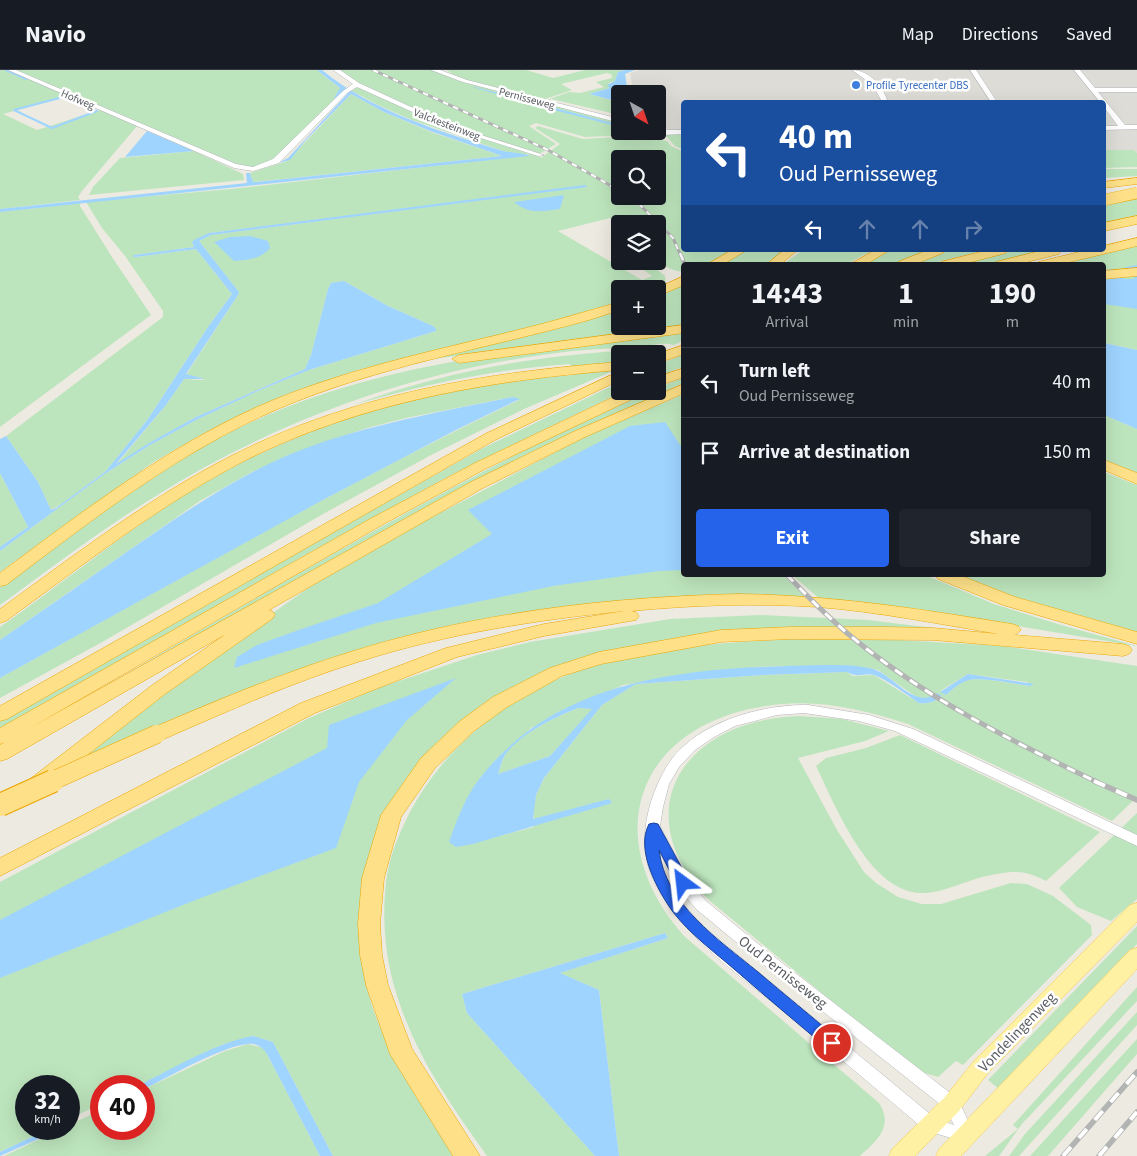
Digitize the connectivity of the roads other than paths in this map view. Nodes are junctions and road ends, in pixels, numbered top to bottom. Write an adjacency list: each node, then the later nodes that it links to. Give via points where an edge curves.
1 (11, 70): 7 (street, Hofweg, via 234,166 253,169 282,157)
2 (336, 70): 7 (street, Valckesteinweg)
3 (434, 70): 14 (street, Pernisseweg, via 474,84)
4 (855, 70): 10 (street, via 873,81)
5 (973, 70): 11 (street)
6 (1077, 70): 8 (street)
7 (354, 86): 20 (street, Valckesteinweg, via 448,126)
8 (1094, 90): 9 (street); 12 (street)
9 (1137, 90)
10 (884, 100)
11 (993, 100)
12 (1102, 100)
13 (1106, 105): 17 (street)
14 (611, 119)
15 (1137, 127): 17 (street)
16 (1106, 128): 17 (street)
17 (1124, 128)
18 (681, 132): 19 (street)
19 (666, 133)
20 (540, 155)
21 (1137, 180): 22 (highway)
22 (1106, 183)
23 (1137, 193): 24 (highway); 25 (highway, bridge)
24 (1106, 196)
25 (1106, 200)
26 (1137, 220): 27 (highway)
27 (1106, 227)
28 (1137, 232): 29 (highway)
29 (1106, 240)
30 (1137, 242): 31 (highway)
31 (1106, 249)
32 (737, 252): 39 (highway)
33 (789, 252): 40 (highway)
34 (880, 252): 41 (highway)
35 (934, 252): 42 (highway)
36 (994, 252): 43 (highway)
37 (1052, 252): 44 (highway)
38 (1095, 252): 45 (highway)
39 (718, 262)
40 (776, 262)
41 (861, 262)
42 (909, 262)
43 (956, 262)
44 (1012, 262)
45 (1054, 262)
46 (1137, 272): 47 (highway)
47 (1106, 275)
48 (681, 281): 49 (highway)
49 (666, 288)
50 (611, 309): 62 (highway, via 413,358 333,382)
51 (681, 330): 62 (highway, via 405,368 327,389)
52 (681, 350): 53 (highway)
53 (666, 356)
54 (611, 366): 69 (highway, via 565,369 460,384 307,428 230,462 190,485)
55 (666, 366): 56 (highway)
56 (681, 366)
57 (681, 373): 59 (highway)
58 (611, 379): 71 (highway, via 490,437)
59 (666, 379)
60 (681, 389): 65 (highway, via 580,434 486,481)
61 (619, 400): 72 (highway, via 488,462 376,522)
62 (252, 415): 67 (highway, via 164,465 72,527)
63 (1106, 466): 64 (highway)
64 (1137, 479)
65 (359, 551): 73 (highway); 75 (highway, via 158,690)
66 (949, 577): 70 (highway)
67 (0, 581)
68 (913, 615): 70 (highway); 74 (highway, bridge, via 859,606 723,599 604,607 478,626 383,648 281,682); 78 (highway, via 830,608 740,608 616,617 452,652 308,708)
69 (0, 617)
70 (1132, 647): 84 (highway, via 933,634 720,636 599,658 556,672 500,702 467,726 428,763 391,814 376,864 369,924 372,962 381,998 402,1054)
71 (0, 714)
72 (0, 737)
73 (0, 754)
74 (0, 805)
75 (0, 811)
76 (654, 828): 77 (street, Oud Pernisseweg, via 660,792 673,766 701,738 748,717 802,708 890,724); 81 (street, Oud Pernisseweg, via 692,895 763,956); 82 (street, Oud Pernisseweg, via 652,851 655,866 670,898 700,932)
77 (1137, 842)
78 (0, 868)
79 (1137, 910): 81 (main road, Vondelingenweg, via 981,1067)
80 (1137, 956): 83 (main road)
81 (952, 1104): 82 (main road, Vondelingenweg); 83 (street, Oud Pernisseweg)
82 (931, 1125): 83 (street, Oud Pernisseweg); 85 (main road, Vondelingenweg)
83 (967, 1136): 86 (main road)
84 (467, 1156)
85 (900, 1156)
86 (947, 1156)

